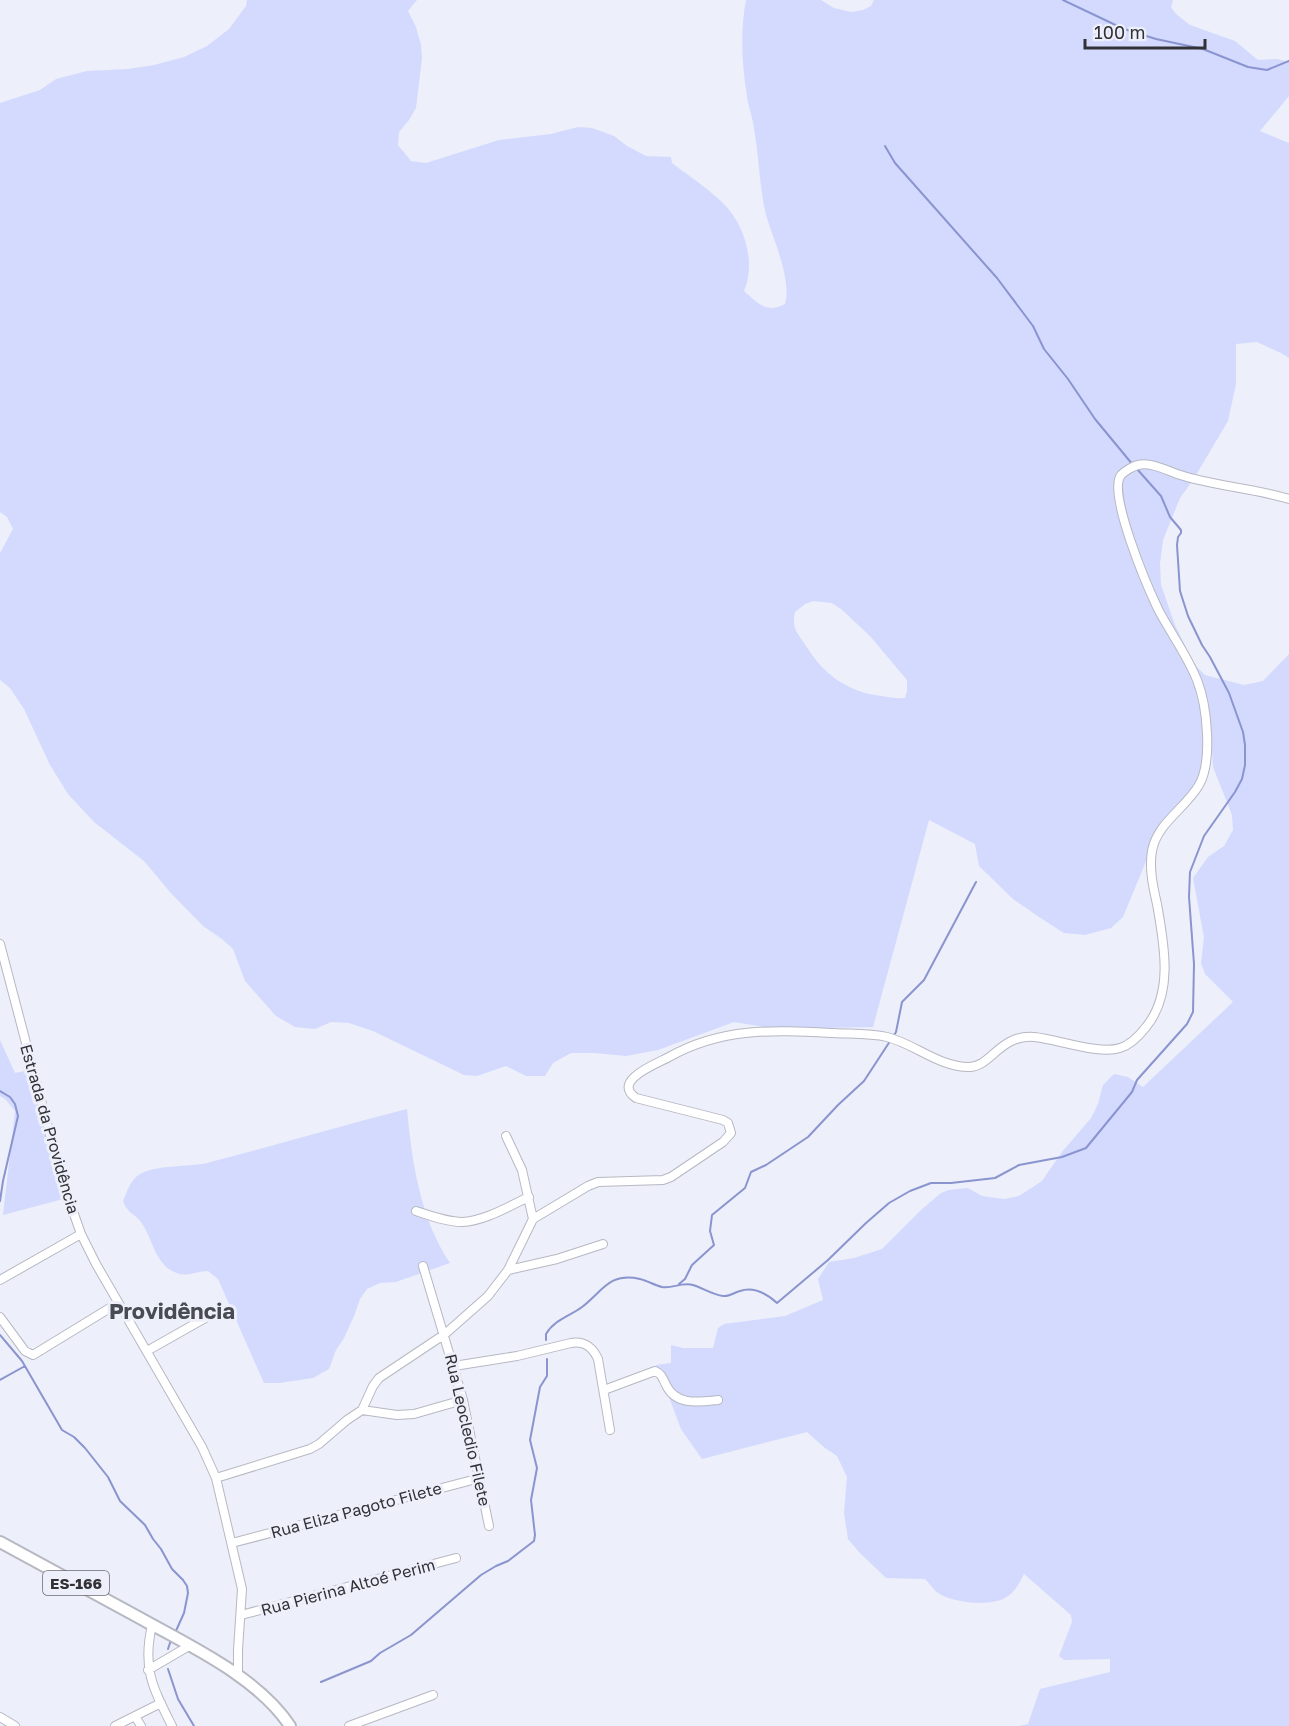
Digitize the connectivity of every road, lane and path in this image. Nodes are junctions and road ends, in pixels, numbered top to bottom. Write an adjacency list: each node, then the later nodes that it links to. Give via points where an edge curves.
1 (1289, 499): 6 (street, via 1187,477 1153,465 1138,465 1119,477 1120,503 1134,553 1196,679 1206,717 1208,746 1200,784 1163,827 1153,847 1151,865 1165,967 1154,1017 1140,1035 1115,1050 1019,1037 969,1067 953,1065 878,1035 742,1032 705,1040 635,1076 628,1090 636,1098 723,1120 730,1128 728,1138 671,1177 592,1184)
2 (0, 944): 7 (street, Estrada da Providência, via 62,1180)
3 (506, 1136): 4 (street)
4 (529, 1197): 5 (street, via 463,1222); 6 (street)
5 (416, 1211)
6 (533, 1218): 10 (street, Rua Leocledio Filete)
7 (81, 1234): 11 (street); 12 (street, Estrada da Providência)
8 (603, 1244): 10 (street)
9 (423, 1266): 15 (street, Rua Leocledio Filete)
10 (508, 1270): 15 (street, Rua Leocledio Filete, via 488,1296)
11 (0, 1280)
12 (118, 1303): 13 (street, via 33,1355); 16 (street, Estrada da Providência)
13 (0, 1317)
14 (207, 1317): 16 (street)
15 (445, 1334): 17 (street, Rua Leocledio Filete); 21 (street, via 379,1378)
16 (147, 1351): 23 (street, Estrada da Providência)
17 (454, 1366): 18 (street, via 578,1342 595,1353); 19 (street, Rua Leocledio Filete)
18 (604, 1390): 20 (street, via 655,1371 679,1399); 22 (street)
19 (463, 1400): 21 (street, via 414,1414); 24 (street, Rua Leocledio Filete)
20 (718, 1400)
21 (362, 1410): 23 (street, via 310,1449)
22 (610, 1430)
23 (216, 1478): 27 (street, Estrada da Providência)
24 (480, 1478): 25 (street, Rua Leocledio Filete); 27 (street, Rua Eliza Pagoto Filete)
25 (489, 1526)
26 (0, 1542): 30 (main road, ES-166)
27 (232, 1543): 29 (street, Estrada da Providência, via 242,1589)
28 (456, 1558): 29 (street, Rua Pierina Altoé Perim)
29 (241, 1615): 33 (street, Estrada da Providência)
30 (152, 1625): 31 (main road); 32 (street)
31 (184, 1643): 32 (street); 33 (main road)
32 (148, 1670): 35 (street)
33 (238, 1675): 42 (main road, via 273,1704)
34 (434, 1695): 43 (street)
35 (161, 1703): 36 (street); 41 (street)
36 (135, 1716): 39 (street); 40 (street)
37 (0, 1717): 38 (street)
38 (15, 1726)
39 (115, 1726)
40 (141, 1726)
41 (172, 1726)
42 (290, 1726)
43 (349, 1726)

